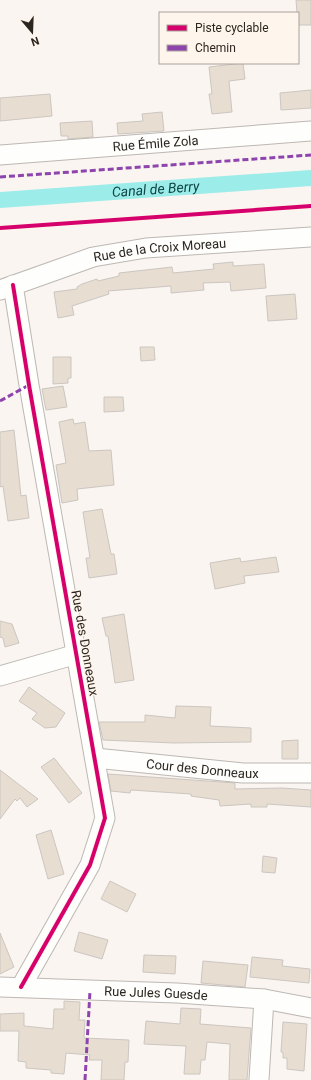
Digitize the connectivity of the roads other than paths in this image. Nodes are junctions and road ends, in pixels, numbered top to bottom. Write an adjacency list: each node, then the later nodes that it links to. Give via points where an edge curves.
1 (311, 131): 2 (street, Rue Émile Zola)
2 (0, 155)
3 (311, 237): 4 (street, Rue de la Croix Moreau, via 146,248 93,257)
4 (7, 287): 5 (street, Rue des Donneaux, via 29,385)
5 (77, 654): 6 (street); 7 (street, Rue des Donneaux)
6 (0, 676)
7 (95, 758): 8 (street, Cour des Donneaux, via 243,773); 9 (street, Rue des Donneaux, via 105,818 90,865)
8 (311, 773)
9 (21, 987): 10 (street, Rue Jules Guesde); 11 (street, Rue Jules Guesde)
10 (0, 988)
11 (264, 999): 12 (street, Rue Jules Guesde); 13 (street)
12 (311, 1008)
13 (259, 1080)

